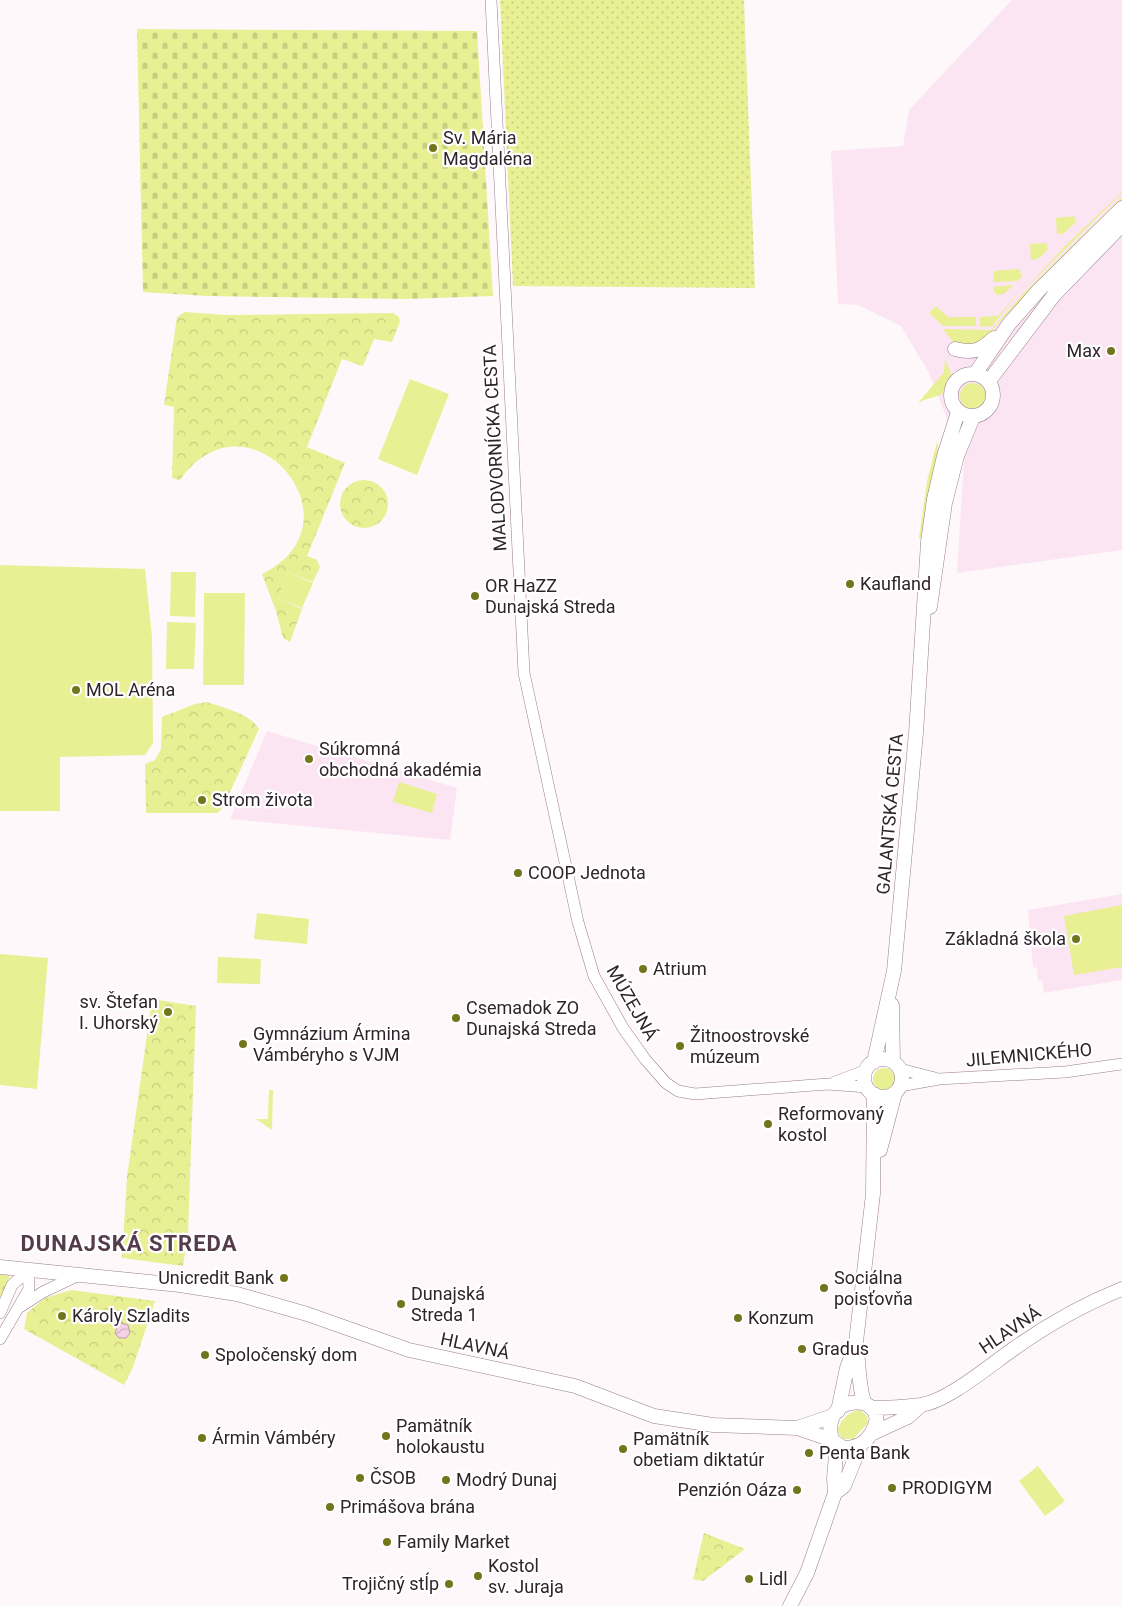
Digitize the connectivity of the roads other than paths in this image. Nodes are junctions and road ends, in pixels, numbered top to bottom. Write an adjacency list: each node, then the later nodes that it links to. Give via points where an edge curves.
1 (491, 0): 11 (street, MALODVORNÍCKA CESTA, via 524,674)
2 (1122, 208): 4 (main road, via 1039,290)
3 (1122, 225): 7 (main road, via 1054,295)
4 (1010, 324): 5 (main road, via 981,349); 6 (main road)
5 (955, 350)
6 (975, 374): 7 (main road); 8 (main road, via 961,377 953,387 951,400)
7 (989, 381): 9 (main road, via 994,391 992,405 986,412)
8 (958, 412): 9 (main road); 10 (main road, GALANTSKÁ CESTA, via 934,499 924,591)
9 (973, 417): 10 (main road, GALANTSKÁ CESTA, via 957,456 945,503)
10 (923, 645): 12 (main road, GALANTSKÁ CESTA)
11 (578, 919): 17 (street, MÚZEJNÁ, via 594,976 612,1010 637,1050 666,1083 678,1091 695,1094)
12 (892, 987): 14 (main road, GALANTSKÁ CESTA); 15 (main road, GALANTSKÁ CESTA)
13 (1122, 1064): 16 (street, JILEMNICKÉHO, via 1056,1072)
14 (870, 1066): 15 (main road, via 883,1060); 17 (street); 19 (main road, via 865,1079)
15 (896, 1066): 16 (street, JILEMNICKÉHO); 18 (main road, via 902,1079)
16 (940, 1079): 18 (street, JILEMNICKÉHO)
17 (828, 1084): 19 (street)
18 (898, 1090): 19 (main road, via 885,1097); 20 (main road)
19 (870, 1091): 20 (main road)
20 (875, 1168): 28 (main road)
21 (0, 1267): 22 (main road, HLAVNÁ)
22 (28, 1271): 23 (main road, HLAVNÁ); 25 (street, via 12,1286); 26 (street, via 29,1289)
23 (79, 1275): 26 (street); 32 (main road, HLAVNÁ, via 237,1294 307,1314 409,1350 576,1386 654,1416 714,1425)
24 (1122, 1289): 30 (main road, HLAVNÁ, via 1082,1305 970,1380)
25 (1, 1307)
26 (18, 1308): 27 (street)
27 (0, 1339)
28 (856, 1342): 29 (main road, via 860,1386); 31 (main road)
29 (868, 1405): 30 (main road); 31 (main road, via 850,1403); 33 (main road, via 875,1419)
30 (921, 1405): 33 (main road, via 908,1417)
31 (836, 1413): 32 (main road); 34 (main road, via 830,1424)
32 (797, 1428): 34 (main road)
33 (866, 1439): 34 (main road, via 850,1448); 35 (main road, via 844,1486)
34 (834, 1442): 35 (main road)
35 (835, 1493): 36 (main road, via 807,1573)
36 (790, 1606)

